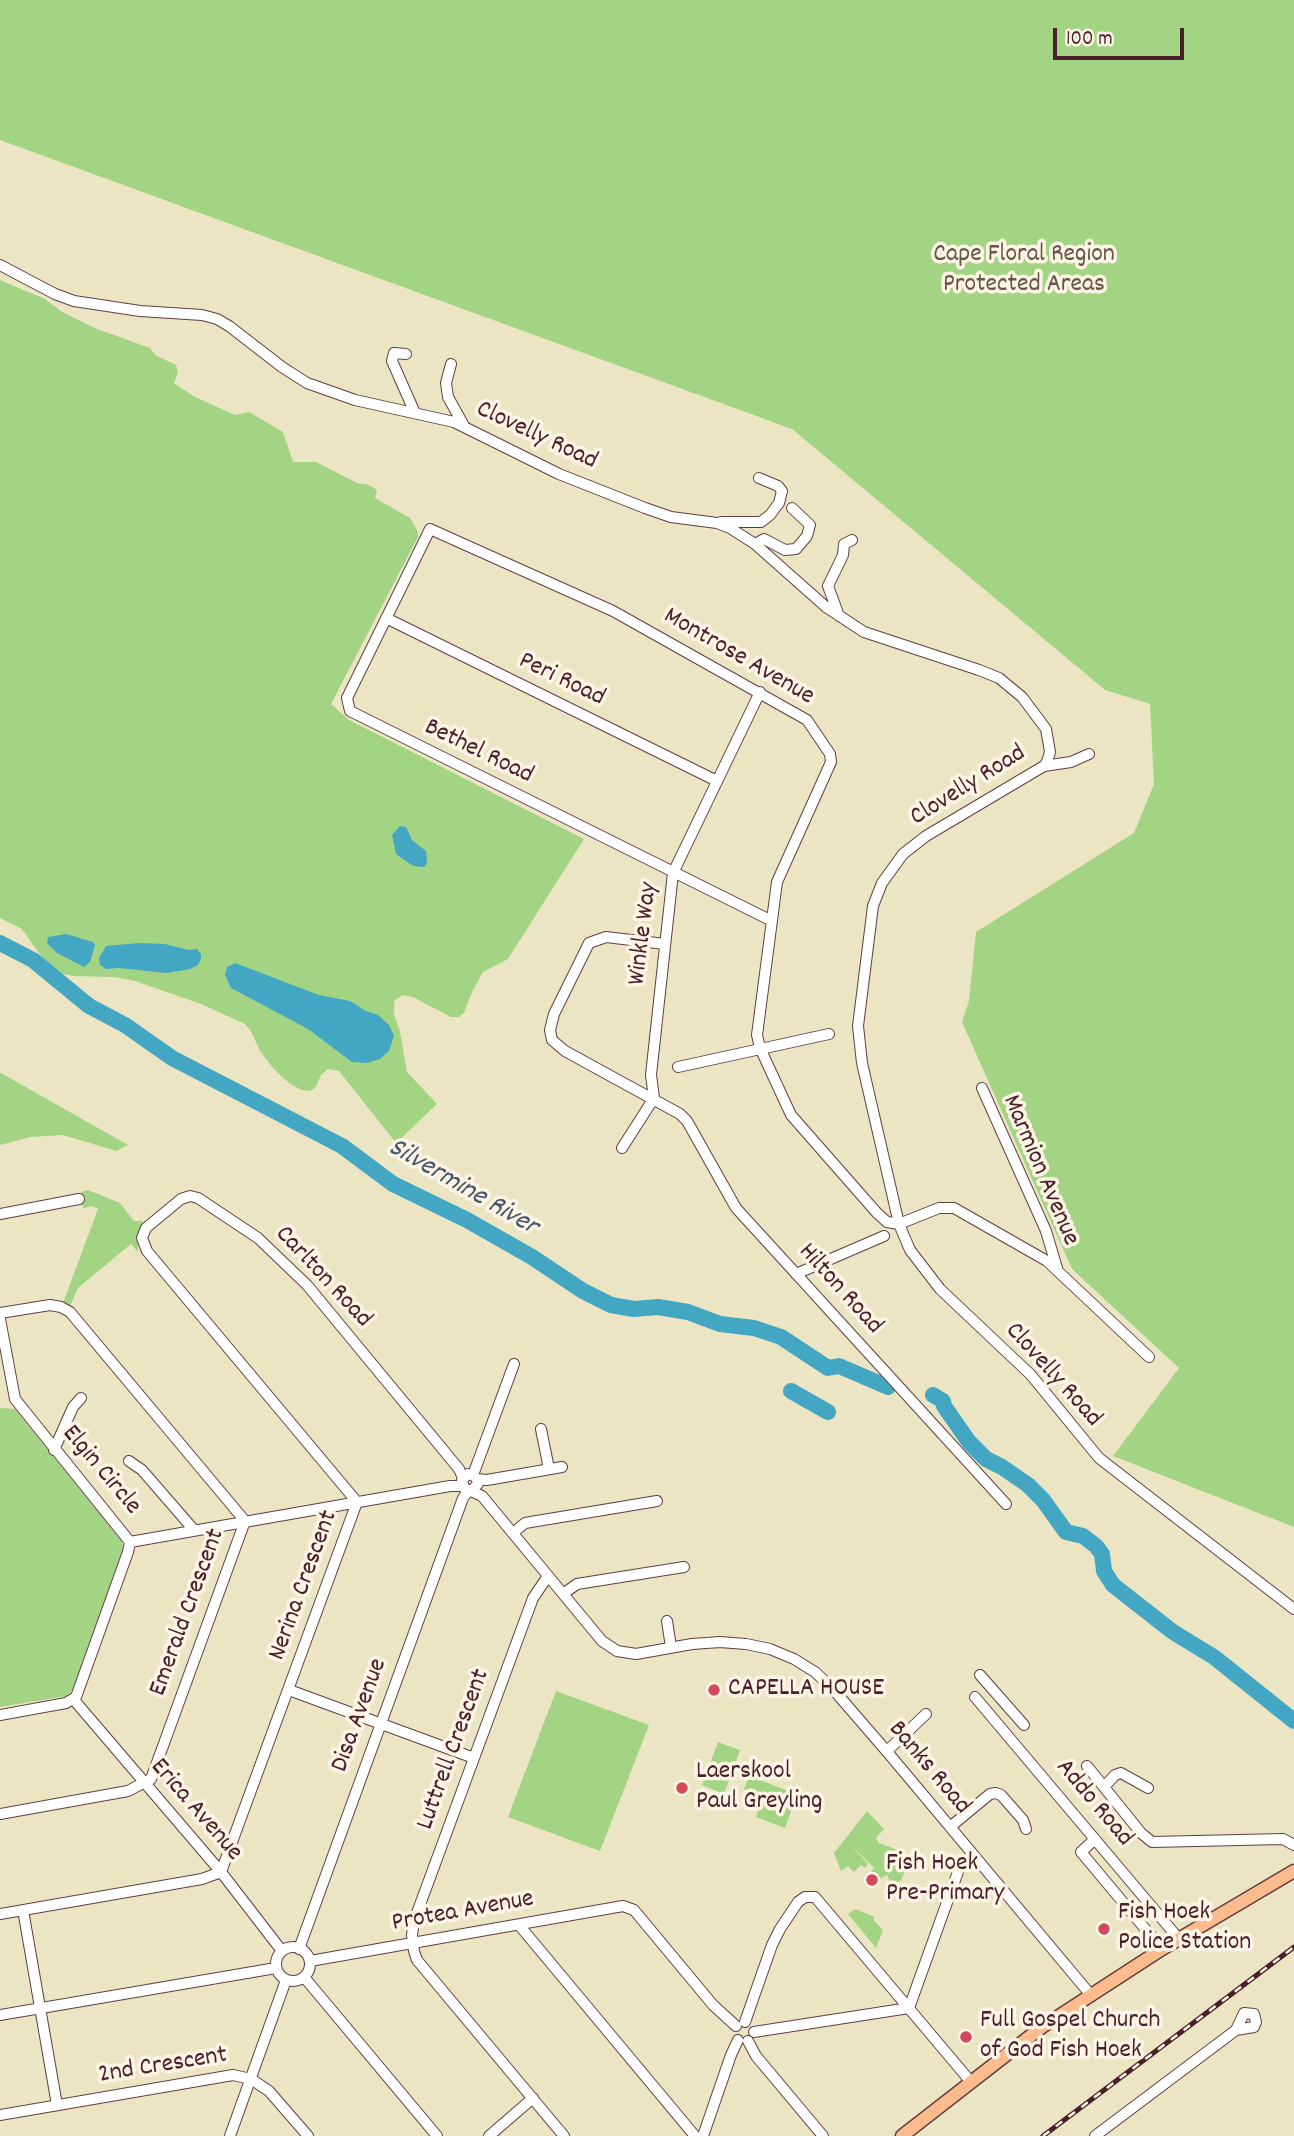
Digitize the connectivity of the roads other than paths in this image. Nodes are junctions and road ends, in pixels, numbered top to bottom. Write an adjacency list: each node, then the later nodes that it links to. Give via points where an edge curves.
1 (0, 265): 4 (street, Clovelly Road, via 74,300 217,319 307,383 355,400)
2 (406, 354): 4 (street, via 394,353 392,361)
3 (450, 364): 5 (street, via 448,397)
4 (415, 413): 5 (street, Clovelly Road)
5 (464, 427): 8 (street, Clovelly Road, via 559,474 645,508 671,517)
6 (759, 478): 8 (street, via 782,491 770,515 761,522)
7 (792, 508): 11 (street, via 810,526 796,549 785,550 764,539)
8 (717, 523): 11 (street, Clovelly Road)
9 (430, 529): 13 (street, Bethel Road); 14 (street, Montrose Avenue, via 605,606)
10 (852, 540): 12 (street, via 844,544 828,586)
11 (755, 544): 12 (street, Clovelly Road)
12 (839, 616): 16 (street, Clovelly Road, via 878,638 953,660 1010,686 1046,729 1050,757)
13 (386, 618): 17 (street, Peri Road); 18 (street, Bethel Road, via 347,698 349,711)
14 (760, 692): 17 (street, Winkle Way); 19 (street, Montrose Avenue, via 807,719 832,758 778,875)
15 (1089, 754): 16 (street)
16 (1044, 766): 29 (street, Clovelly Road, via 903,854 882,883 873,906 858,1026 862,1063)
17 (717, 780): 18 (street, Winkle Way)
18 (673, 873): 19 (street, Bethel Road); 20 (street, Winkle Way)
19 (771, 920): 22 (street, Montrose Avenue, via 757,1035)
20 (665, 944): 25 (street, Winkle Way, via 651,1075); 25 (street, Hilton Road, via 606,937 589,943 550,1030 557,1046)
21 (829, 1034): 22 (street)
22 (760, 1048): 23 (street); 29 (street, Montrose Avenue, via 794,1120 877,1213 887,1222)
23 (678, 1068)
24 (982, 1088): 32 (street, Marmion Avenue, via 1046,1231)
25 (654, 1098): 26 (street); 33 (street, Hilton Road, via 687,1121 734,1206)
26 (622, 1149)
27 (79, 1199): 28 (street)
28 (0, 1214)
29 (899, 1224): 32 (street, via 951,1207); 55 (street, Clovelly Road, via 910,1250 940,1289 1031,1375 1098,1458)
30 (884, 1236): 33 (street)
31 (147, 1251): 44 (street, Carlton Road, via 142,1238 146,1228 190,1196 249,1232 307,1285); 46 (street, Nerina Crescent)
32 (1057, 1268): 36 (street, Marmion Avenue)
33 (796, 1274): 47 (street, Hilton Road)
34 (0, 1313): 48 (street, Emerald Crescent, via 50,1305 70,1312)
35 (0, 1319): 40 (street, Elgin Circle, via 13,1394)
36 (1149, 1357)
37 (514, 1364): 44 (street, Disa Avenue)
38 (82, 1398): 40 (street, via 73,1407)
39 (541, 1429): 43 (street)
40 (54, 1450): 51 (street, Elgin Circle)
41 (129, 1461): 49 (street)
42 (562, 1466): 43 (street)
43 (549, 1469): 44 (street)
44 (470, 1484): 46 (street); 50 (street, Carlton Road); 67 (street, Disa Avenue)
45 (657, 1501): 50 (street, via 525,1523)
46 (357, 1502): 48 (street); 60 (street, Nerina Crescent)
47 (1006, 1504)
48 (245, 1521): 49 (street); 72 (street, Emerald Crescent, via 151,1779)
49 (194, 1530): 51 (street)
50 (513, 1533): 53 (street, Carlton Road)
51 (130, 1542): 63 (street, Elgin Circle)
52 (684, 1567): 54 (street, via 577,1584)
53 (548, 1576): 54 (street, Carlton Road); 70 (street, Luttrell Crescent, via 533,1598)
54 (563, 1594): 58 (street, Carlton Road, via 602,1641 617,1651 636,1654)
55 (1294, 1609)
56 (667, 1621): 58 (street)
57 (692, 1644): 58 (street, Carlton Road); 69 (street, Banks Road, via 746,1644 794,1659 832,1688)
58 (671, 1647)
59 (980, 1675): 62 (street)
60 (289, 1690): 67 (street); 82 (street, Nerina Crescent)
61 (975, 1697): 64 (street, Addo Road)
62 (999, 1698): 64 (street); 68 (street)
63 (74, 1700): 66 (street); 72 (street, Erica Avenue)
64 (985, 1709): 78 (street, Addo Road)
65 (926, 1714): 69 (street)
66 (0, 1715)
67 (381, 1723): 70 (street); 89 (street, Disa Avenue)
68 (1024, 1725)
69 (887, 1751): 76 (street, Banks Road)
70 (474, 1758): 88 (street, Luttrell Crescent, via 414,1921)
71 (1087, 1766): 73 (street)
72 (144, 1784): 75 (street, via 115,1794); 82 (street, Erica Avenue)
73 (1104, 1787): 74 (street, via 1121,1773); 79 (street, via 1154,1843 1283,1839)
74 (1148, 1788)
75 (0, 1814)
76 (950, 1827): 77 (street, via 996,1793); 80 (street, Banks Road)
77 (1026, 1829)
78 (1095, 1839): 86 (street, via 1081,1852); 87 (street, Addo Road)
79 (1294, 1845)
80 (972, 1854): 95 (street, Banks Road); 97 (street, via 959,1869)
81 (1294, 1871): 87 (main road)
82 (221, 1872): 83 (street, via 202,1880); 90 (street, Erica Avenue)
83 (23, 1910): 84 (street); 96 (street)
84 (0, 1914)
85 (519, 1925): 88 (street, Protea Avenue); 99 (street, Protea Avenue, via 624,1906 634,1910 713,2005); 112 (street)
86 (1152, 1937)
87 (1179, 1939): 95 (main road)
88 (412, 1943): 91 (street, Protea Avenue); 104 (street, via 418,1960)
89 (299, 1949): 90 (street); 91 (street)
90 (282, 1951): 92 (street)
91 (310, 1961): 93 (street)
92 (276, 1968): 94 (street); 96 (street)
93 (304, 1977): 94 (street); 109 (street)
94 (286, 1980): 102 (street)
95 (1090, 1994): 103 (main road)
96 (40, 2008): 98 (street); 105 (street)
97 (909, 2008): 99 (street, via 815,1897 805,1897 779,1929); 101 (street); 103 (street)
98 (0, 2015)
99 (741, 2024): 101 (street, via 750,2024); 101 (street, via 734,2032)
100 (1236, 2030): 116 (street)
101 (747, 2038): 113 (street, via 731,2054); 114 (street, via 756,2056)
102 (251, 2079): 105 (street, 2nd Crescent, via 233,2075); 107 (street); 108 (street, 2nd Crescent, via 269,2091)
103 (971, 2082): 115 (main road)
104 (533, 2098): 110 (street); 111 (street)
105 (57, 2105): 106 (street, 2nd Crescent)
106 (0, 2115)
107 (230, 2136)
108 (308, 2136)
109 (437, 2136)
110 (489, 2136)
111 (564, 2136)
112 (695, 2136)
113 (703, 2136)
114 (823, 2136)
115 (902, 2136)
116 (1095, 2136)

